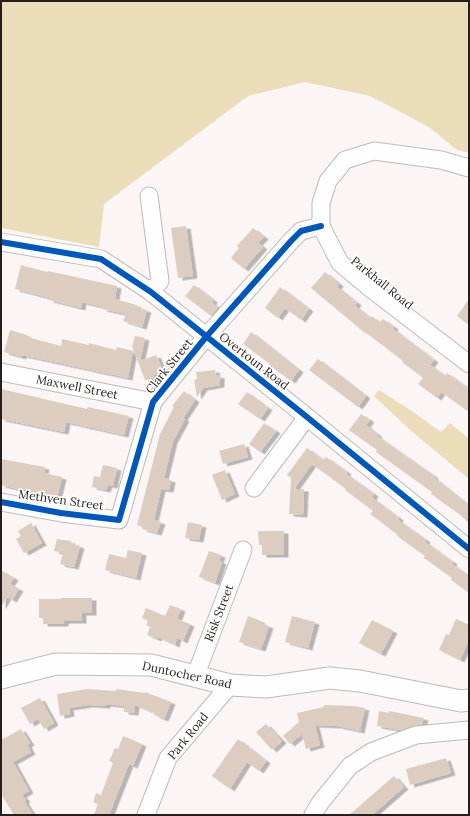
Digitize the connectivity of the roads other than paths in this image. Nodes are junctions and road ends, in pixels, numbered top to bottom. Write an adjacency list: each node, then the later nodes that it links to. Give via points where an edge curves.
1 (469, 168): 3 (street, Parkhall Road, via 441,160 374,151 345,160 328,181 321,203)
2 (149, 196): 5 (street, via 160,281)
3 (321, 226): 6 (street, Clark Street, via 301,231); 7 (street, Parkhall Road, via 340,263)
4 (1, 242): 5 (street, Overtoun Road, via 101,259)
5 (151, 292): 6 (street, Overtoun Road)
6 (206, 337): 9 (street, Clark Street); 10 (street, Overtoun Road)
7 (469, 364)
8 (1, 372): 9 (street, Maxwell Street)
9 (153, 402): 13 (street, Clark Street)
10 (308, 417): 11 (street); 14 (street, Overtoun Road)
11 (254, 488)
12 (1, 502): 13 (street, Methven Street)
13 (119, 520)
14 (469, 549)
15 (244, 550): 17 (street, Risk Street)
16 (3, 673): 17 (main road, Duntocher Road, via 56,664 151,665)
17 (195, 677): 18 (main road, Duntocher Road)
18 (230, 685): 19 (main road, Duntocher Road, via 266,686 330,678 360,681 461,701); 21 (street, Park Road, via 168,758)
19 (469, 700)
20 (469, 730): 22 (street, via 416,735 371,752 350,766)
21 (146, 815)
22 (313, 815)

